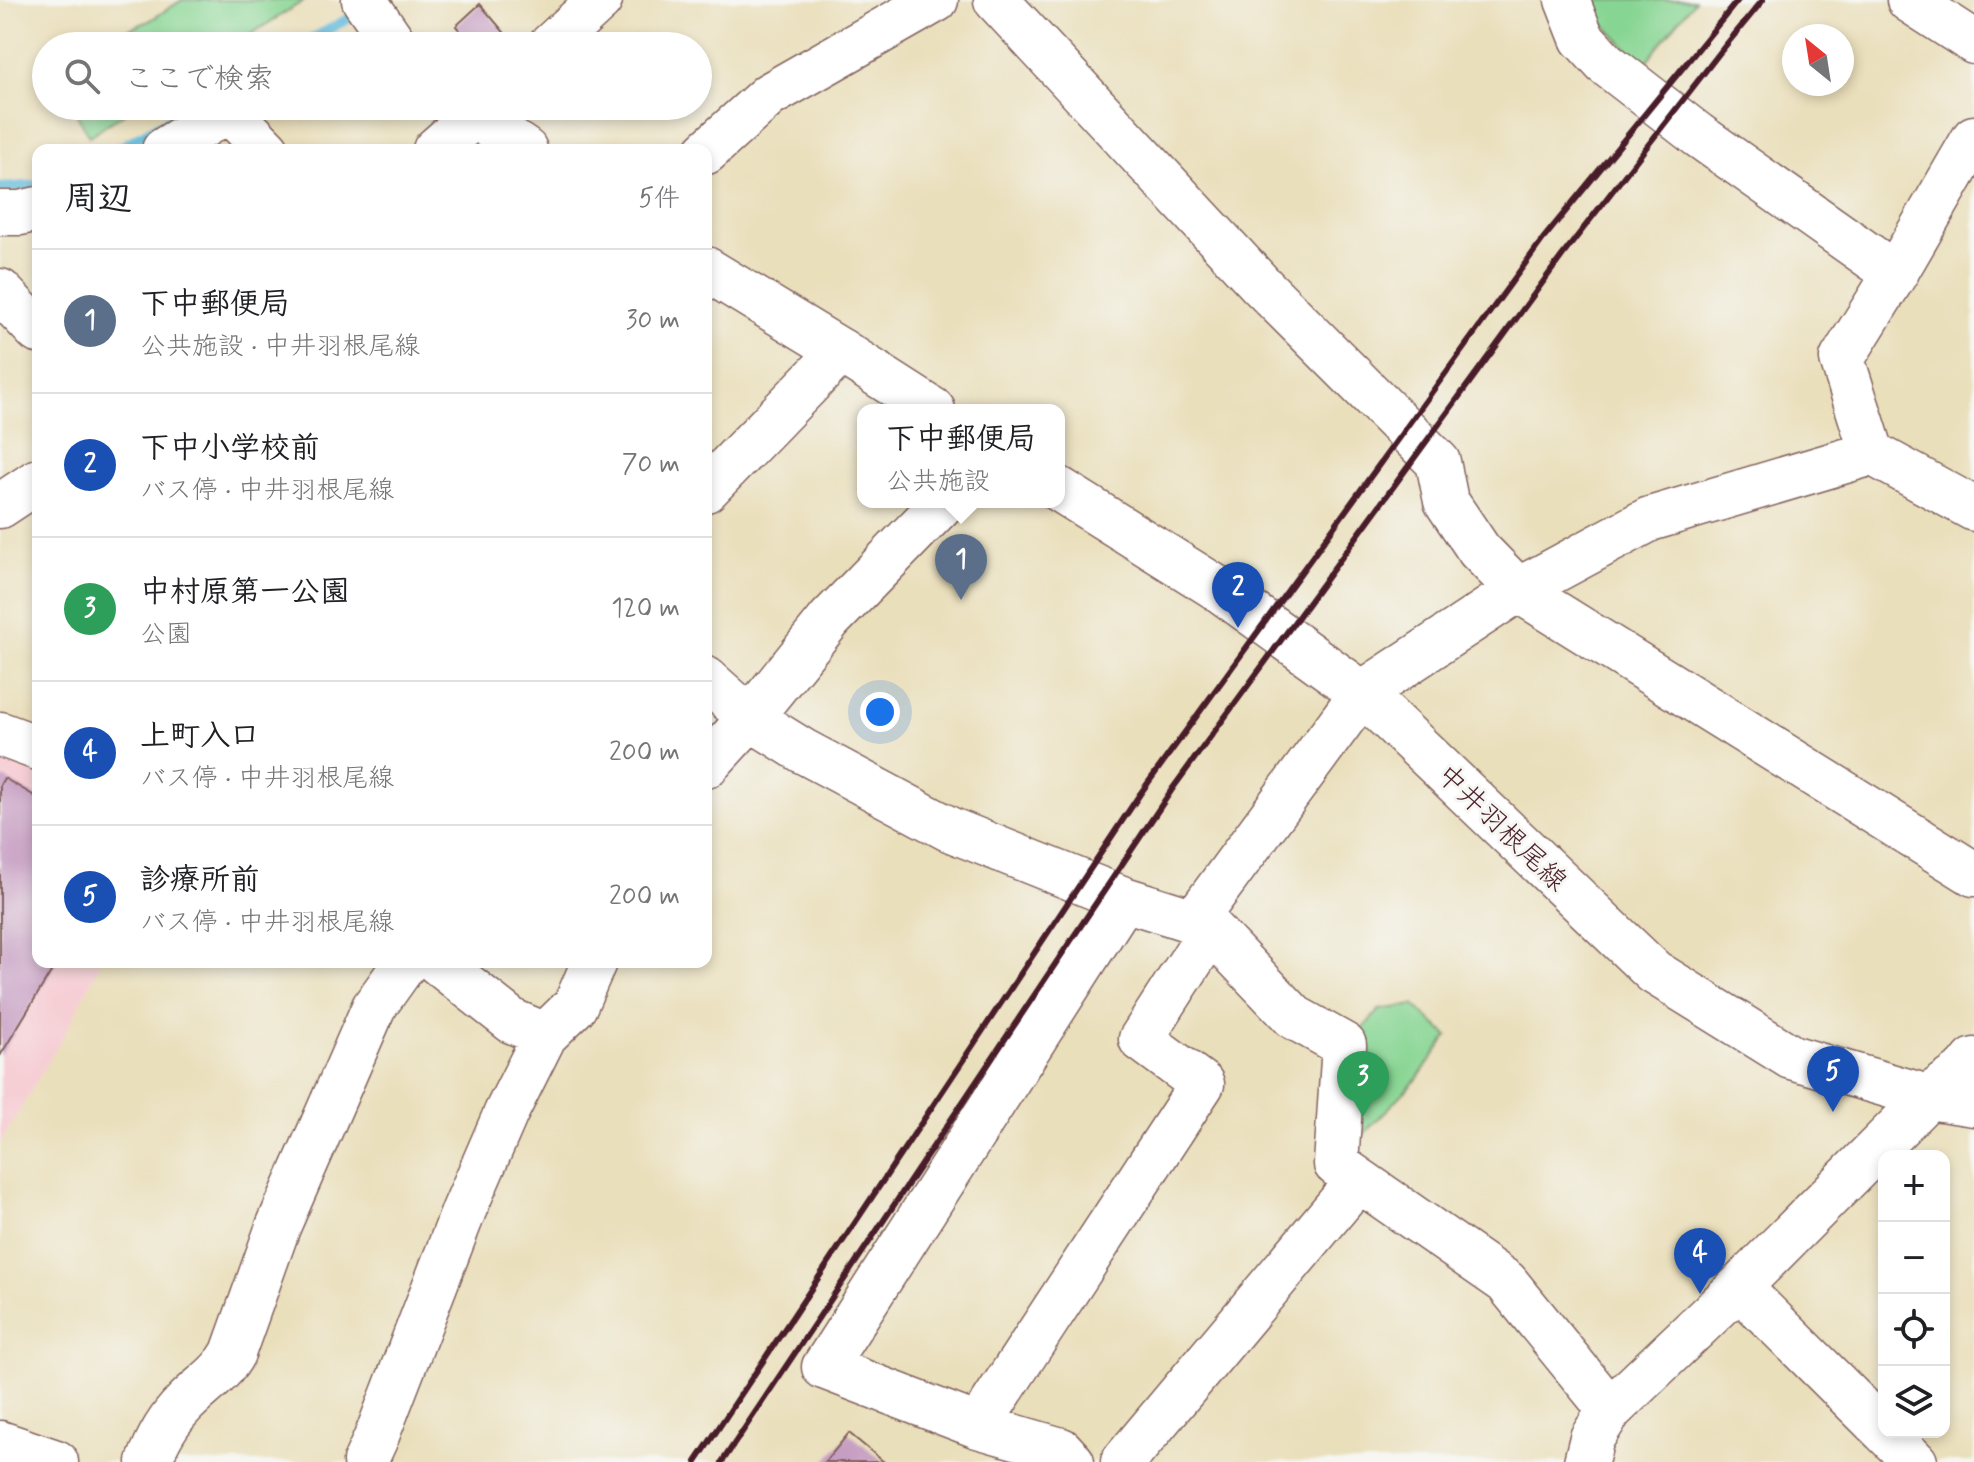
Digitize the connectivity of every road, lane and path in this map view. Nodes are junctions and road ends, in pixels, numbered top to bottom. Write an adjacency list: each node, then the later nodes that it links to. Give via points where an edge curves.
1 (364, 0): 7 (street)
2 (600, 0): 8 (street)
3 (936, 0): 19 (street, via 769,95)
4 (996, 0): 35 (street, via 1261,285 1438,462 1446,501 1479,550)
5 (1567, 0): 23 (street, via 1582,38 1605,63)
6 (1909, 0): 9 (street)
7 (386, 32)
8 (565, 32)
9 (1974, 42)
10 (213, 120): 15 (street)
11 (242, 120): 16 (street)
12 (464, 120): 17 (street)
13 (488, 120): 18 (street)
14 (1974, 138): 23 (street)
15 (174, 144)
16 (262, 144)
17 (441, 144)
18 (518, 144)
19 (712, 147)
20 (32, 210): 21 (street)
21 (0, 213)
22 (712, 273): 26 (street)
23 (1895, 274): 28 (street, via 1842,359)
24 (0, 291): 25 (street)
25 (32, 325)
26 (841, 351): 27 (street); 29 (street)
27 (924, 404)
28 (1872, 453): 34 (street); 35 (street, via 1650,519)
29 (712, 484)
30 (32, 485): 32 (street)
31 (1065, 493): 37 (street, 中井羽根尾線, via 1217,588)
32 (0, 506)
33 (938, 508): 38 (street, via 830,619)
34 (1974, 509)
35 (1518, 590): 37 (street); 42 (street)
36 (712, 684): 38 (street)
37 (1362, 693): 44 (street); 50 (street, 中井羽根尾線, via 1654,972 1791,1057)
38 (750, 718): 41 (street); 43 (street, via 949,829)
39 (0, 734): 40 (street)
40 (32, 746)
41 (712, 759)
42 (1971, 867)
43 (1124, 899): 44 (street); 55 (street, via 824,1367)
44 (1202, 926): 52 (street, via 1294,1017 1344,1045 1336,1164); 55 (street, via 1141,1039 1202,1084)
45 (402, 968): 60 (street, via 374,1007 278,1227 233,1353 167,1425)
46 (445, 968): 48 (street, via 512,1021)
47 (591, 968): 48 (street, via 575,1006)
48 (545, 1035): 61 (street, via 464,1210)
49 (1974, 1060): 50 (street)
50 (1928, 1097): 51 (street, 中井羽根尾線); 53 (street)
51 (1974, 1104)
52 (1358, 1181): 54 (street, via 1506,1282); 63 (street)
53 (1739, 1287): 54 (street); 56 (street)
54 (1610, 1410): 64 (street, via 1592,1438)
55 (978, 1426): 62 (street, via 1061,1450)
56 (1878, 1426)
57 (1890, 1438): 65 (street)
58 (0, 1443): 59 (street)
59 (56, 1462)
60 (149, 1462)
61 (365, 1462)
62 (1072, 1462)
63 (1123, 1462)
64 (1586, 1462)
65 (1915, 1462)

